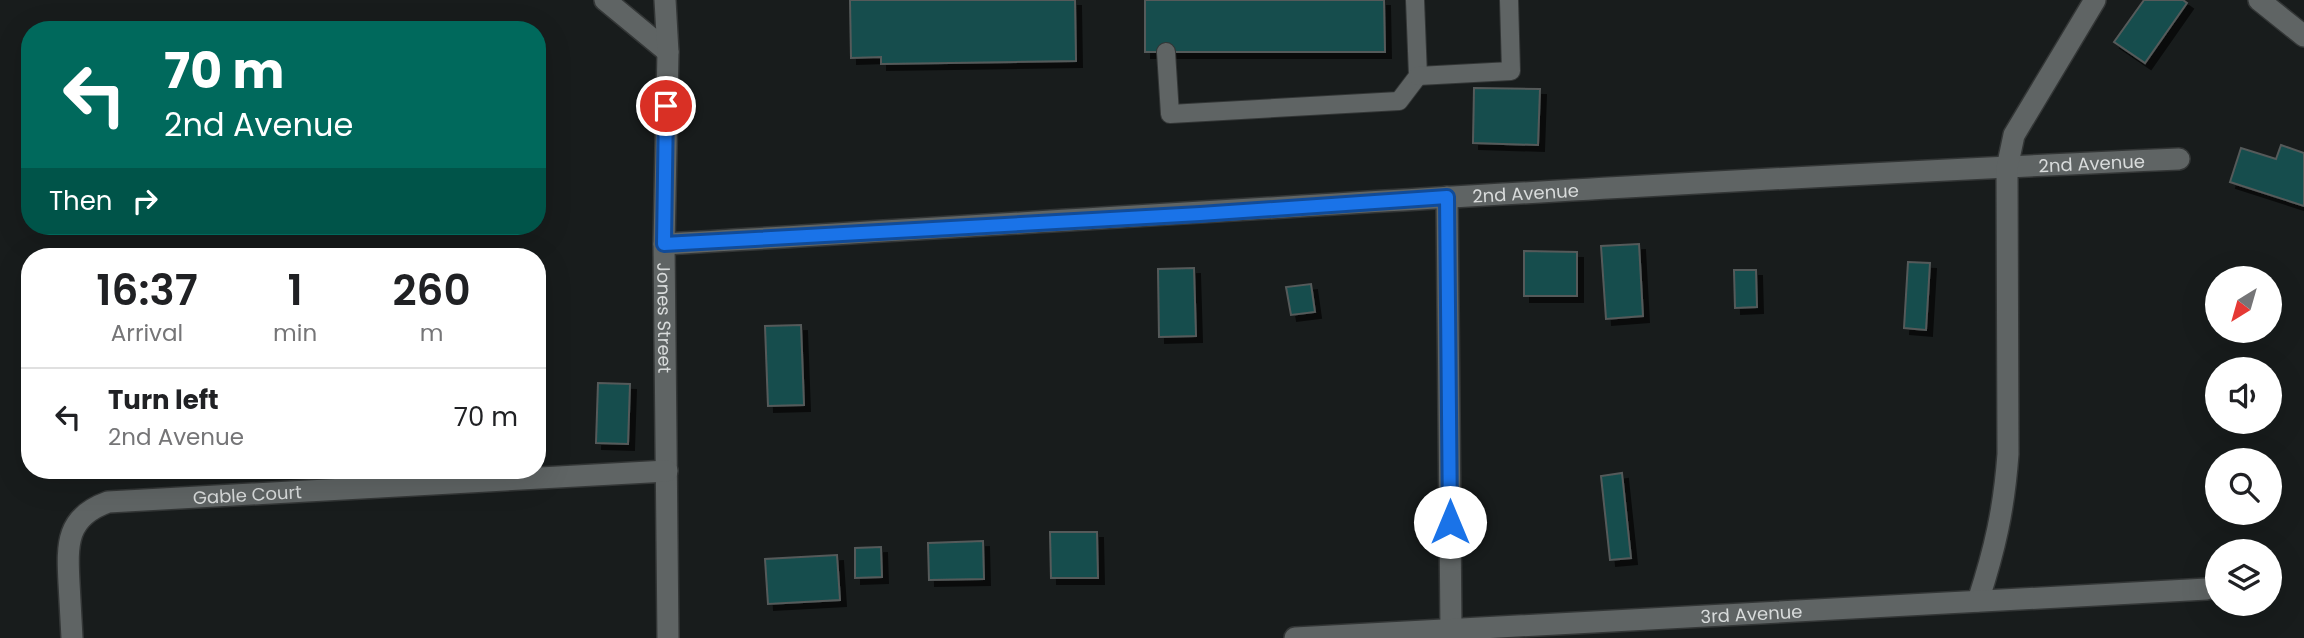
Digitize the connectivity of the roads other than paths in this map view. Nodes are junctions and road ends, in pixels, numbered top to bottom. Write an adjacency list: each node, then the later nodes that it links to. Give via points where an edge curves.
1 (605, 0): 8 (street)
2 (665, 0): 8 (street, Jones Street)
3 (1415, 0): 10 (lane)
4 (1509, 0): 10 (lane, via 1511,71)
5 (2095, 0): 12 (street, via 2014,135)
6 (2259, 0): 7 (street)
7 (2301, 28)
8 (668, 52): 14 (street, Jones Street)
9 (1166, 52): 10 (lane, via 1170,114 1399,101)
10 (1418, 76)
11 (2179, 159): 12 (street, 2nd Avenue)
12 (2007, 168): 13 (street, 2nd Avenue); 19 (street, via 2008,454 1996,546)
13 (1447, 197): 14 (street, 2nd Avenue); 20 (street)
14 (664, 244): 15 (street, Jones Street)
15 (667, 471): 16 (street, Gable Court); 22 (street, Jones Street)
16 (546, 478)
17 (523, 479): 21 (street, Gable Court, via 108,502 90,509 69,536)
18 (2205, 589): 19 (street, 3rd Avenue)
19 (1978, 601): 20 (street, 3rd Avenue)
20 (1451, 629): 23 (street, 3rd Avenue)
21 (72, 638)
22 (668, 638)
23 (1295, 638)

